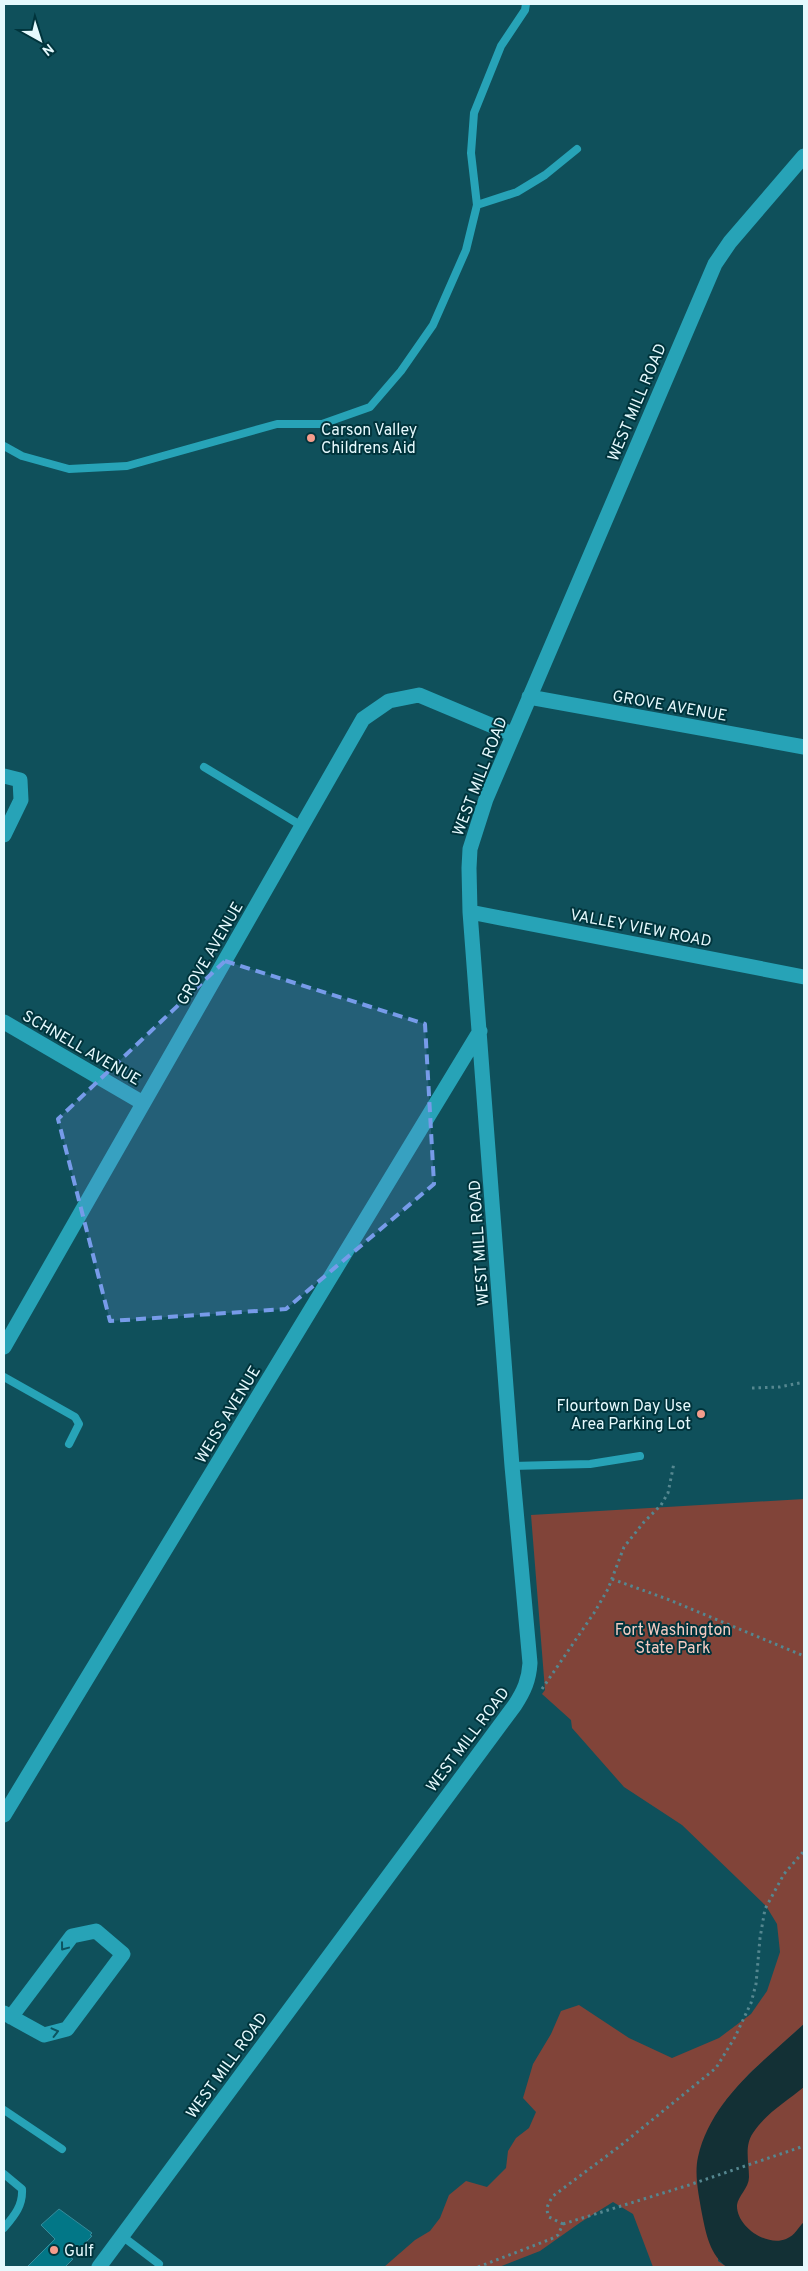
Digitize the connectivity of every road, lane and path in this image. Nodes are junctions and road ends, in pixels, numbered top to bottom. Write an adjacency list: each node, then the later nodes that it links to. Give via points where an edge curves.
1 (526, 4): 4 (lane, via 501,46 474,113 471,153)
2 (577, 149): 4 (lane, via 517,192)
3 (804, 156): 6 (street, WEST MILL ROAD, via 715,264)
4 (477, 205): 5 (lane, via 466,250 433,324 401,371 370,406 322,424 277,424 127,466 69,469 22,456)
5 (4, 446)
6 (529, 697): 7 (street, WEST MILL ROAD); 8 (street, GROVE AVENUE)
7 (512, 734): 11 (street, GROVE AVENUE, via 419,695 388,700 363,719); 13 (street, WEST MILL ROAD, via 475,828 470,849)
8 (804, 747)
9 (204, 767): 11 (lane)
10 (4, 776): 12 (street, via 20,780 21,800)
11 (302, 826): 17 (street, GROVE AVENUE)
12 (4, 835)
13 (470, 912): 14 (street, VALLEY VIEW ROAD); 16 (street, WEST MILL ROAD)
14 (804, 977)
15 (4, 1022): 17 (street, SCHNELL AVENUE)
16 (480, 1031): 25 (street, WEST MILL ROAD); 29 (street, WEISS AVENUE)
17 (143, 1103): 18 (street, GROVE AVENUE)
18 (4, 1346)
19 (4, 1377): 22 (lane, via 75,1417 79,1424)
20 (804, 1382): 21 (path)
21 (752, 1388)
22 (69, 1444)
23 (640, 1456): 25 (lane, via 590,1464)
24 (674, 1463): 26 (path, via 668,1493 631,1538)
25 (512, 1466): 38 (street, WEST MILL ROAD, via 530,1663 524,1691)
26 (612, 1579): 27 (path); 28 (path, via 594,1613)
27 (804, 1656)
28 (540, 1692)
29 (4, 1815)
30 (804, 1851): 36 (path, via 784,1874 765,1909 756,1984 746,2015 716,2068 553,2196 546,2212 549,2218)
31 (7, 2015): 31 (street, one-way to 31, via 44,2035 68,2029 123,1954 96,1931 72,1936)
32 (4, 2110): 34 (lane)
33 (804, 2146): 36 (path, via 690,2186)
34 (62, 2149)
35 (4, 2174): 37 (lane, via 22,2189 23,2199 17,2213)
36 (563, 2224): 41 (path, via 558,2235)
37 (4, 2228)
38 (122, 2236): 39 (lane); 40 (street, WEST MILL ROAD)
39 (159, 2264)
40 (99, 2267)
41 (478, 2267)

